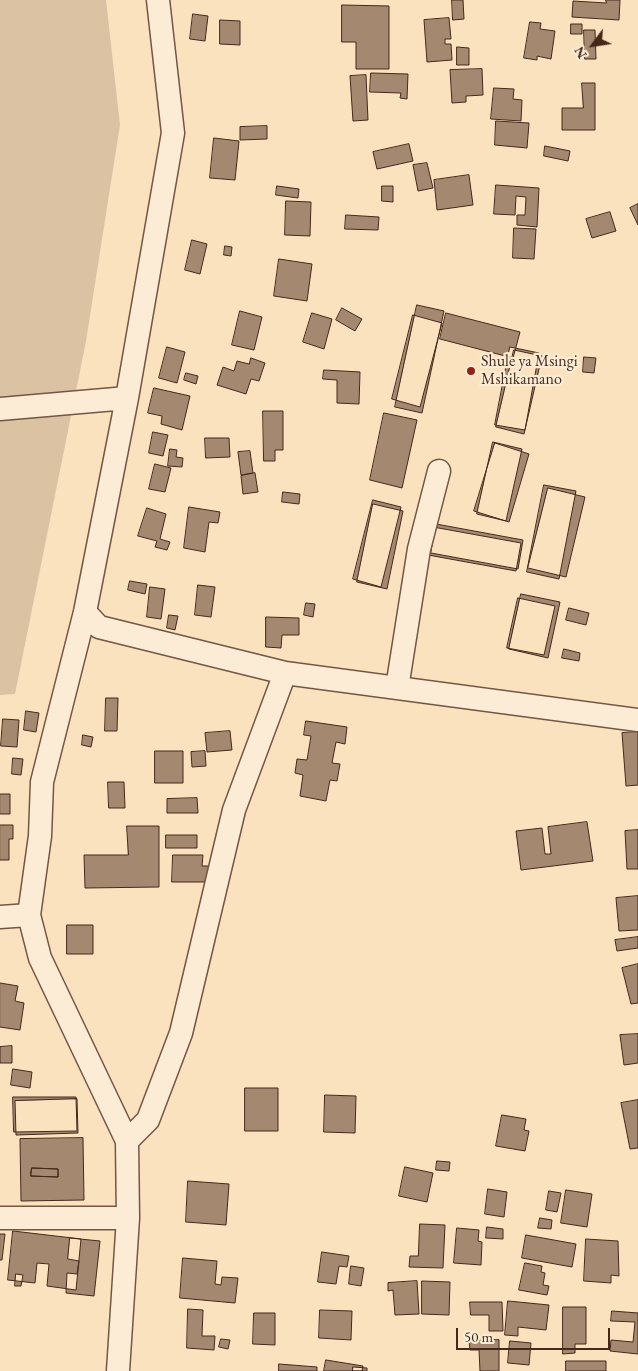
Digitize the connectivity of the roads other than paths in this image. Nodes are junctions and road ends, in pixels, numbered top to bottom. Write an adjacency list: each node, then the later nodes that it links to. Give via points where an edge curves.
1 (158, 0): 2 (street, via 173,133)
2 (127, 398): 3 (street); 5 (street)
3 (0, 409)
4 (439, 471): 7 (street, via 419,549)
5 (85, 612): 6 (street, via 99,626); 9 (street, via 42,782 40,836)
6 (285, 673): 7 (street); 11 (street, via 234,810 181,1033 148,1120)
7 (397, 688): 8 (street)
8 (638, 720)
9 (29, 915): 10 (street); 11 (street, via 40,958)
10 (0, 918)
11 (127, 1141): 13 (street)
12 (0, 1218): 13 (street)
13 (128, 1218): 14 (street)
14 (118, 1371)

